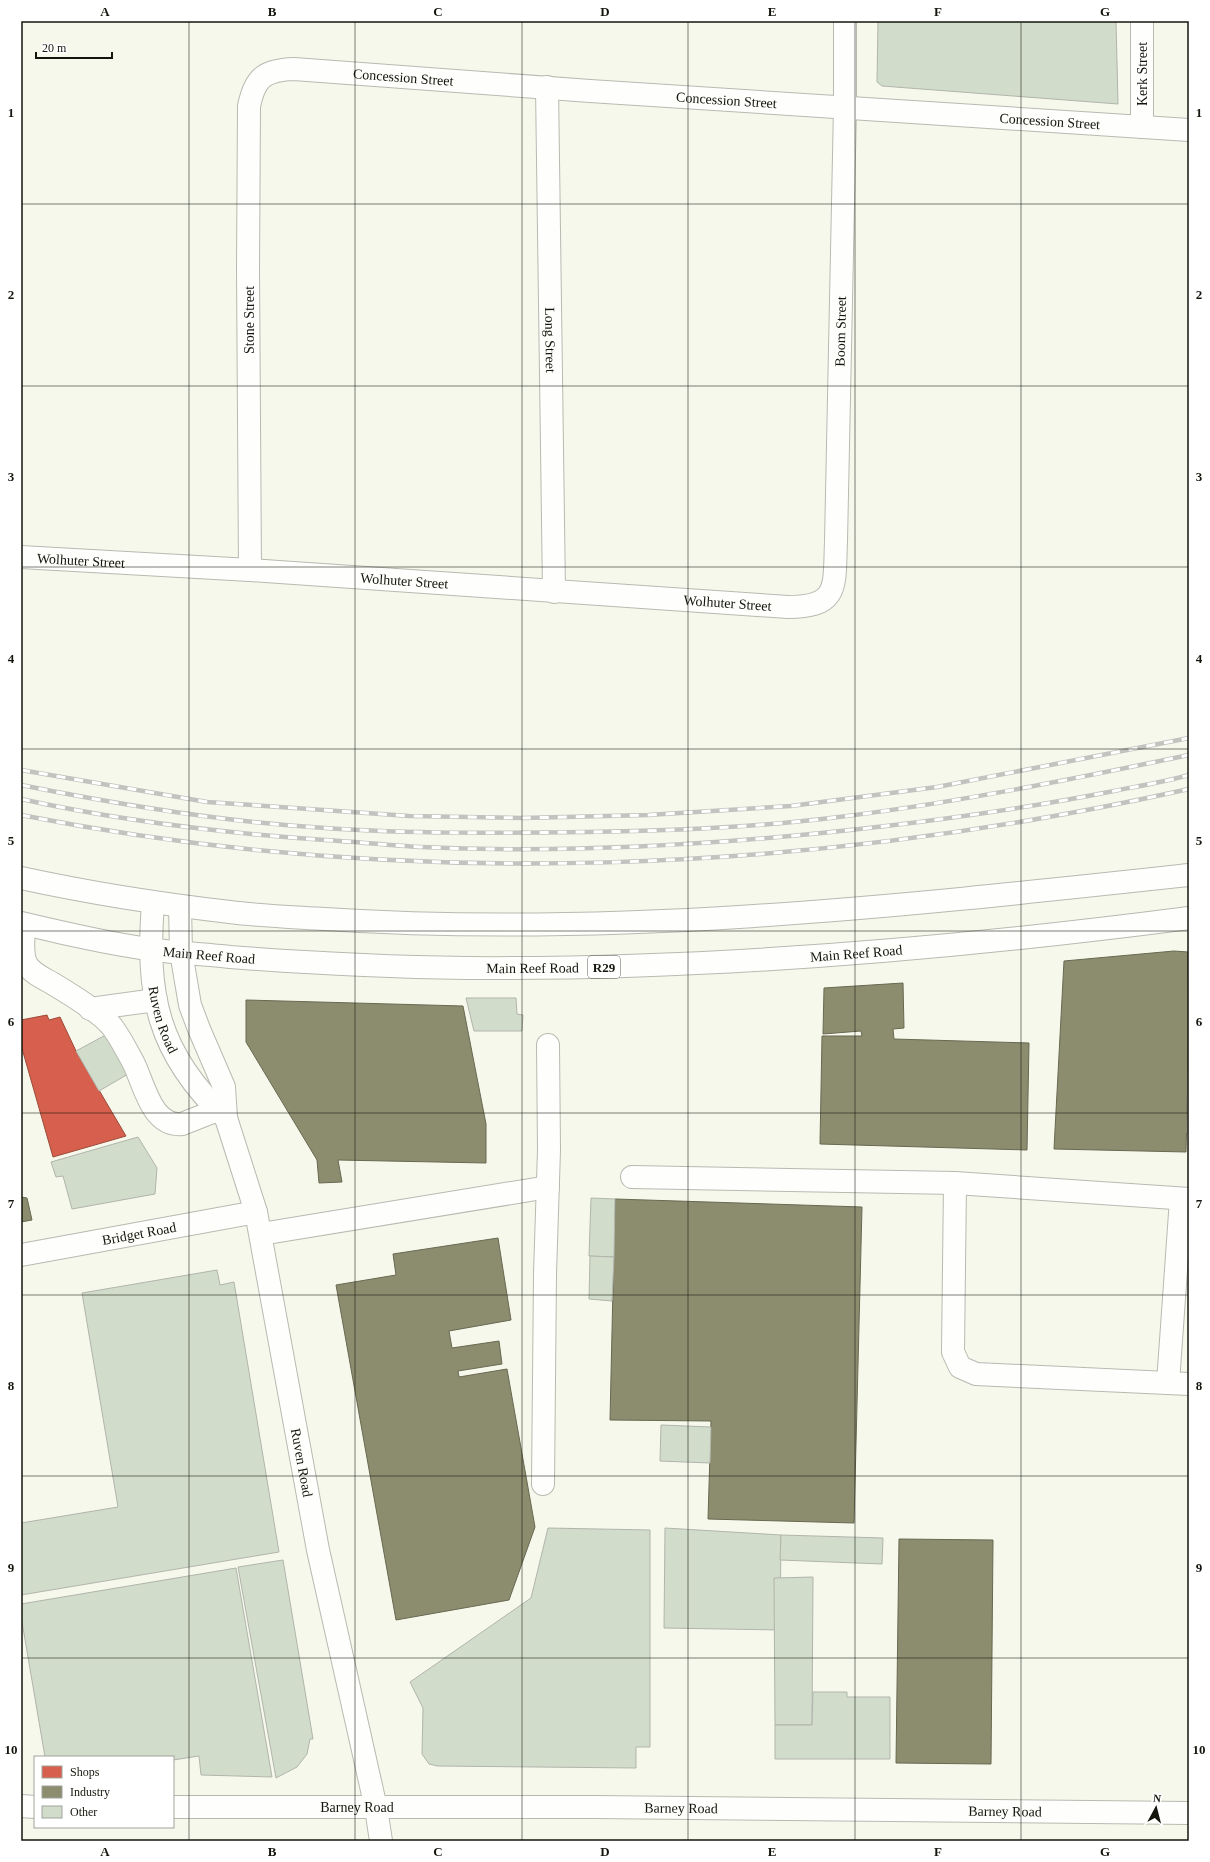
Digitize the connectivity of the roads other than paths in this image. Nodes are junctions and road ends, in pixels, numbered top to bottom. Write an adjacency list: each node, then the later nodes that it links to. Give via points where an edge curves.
1 (845, 21): 5 (street, Boom Street)
2 (1142, 21): 6 (street, Kerk Street)
3 (265, 75): 4 (street, Concession Street, via 276,70 294,68); 9 (street, Stone Street, via 257,82 252,92 250,106)
4 (547, 87): 5 (street, Concession Street); 10 (street, Long Street)
5 (845, 107): 6 (street, Concession Street); 11 (street, Boom Street, via 834,578 831,592 822,602 808,607)
6 (1142, 127): 7 (street, Concession Street)
7 (1189, 130)
8 (21, 557): 9 (street, Wolhuter Street)
9 (250, 570): 10 (street, Wolhuter Street)
10 (554, 592): 11 (street, Wolhuter Street)
11 (788, 607)
12 (1189, 875): 15 (street, via 864,907 724,918 568,925 402,924 234,913)
13 (21, 878): 14 (street)
14 (153, 903): 15 (street); 18 (street, Ruven Road)
15 (180, 906): 19 (street, Ruven Road)
16 (1189, 918): 19 (street, Main Reef Road / R29, via 834,954 714,963 545,969 300,963)
17 (23, 924): 18 (street, Main Reef Road / R29); 21 (street, via 24,955 31,970)
18 (151, 950): 19 (street, Main Reef Road / R29); 20 (street, Ruven Road, via 152,982)
19 (181, 952): 23 (street, Ruven Road, via 190,1005 224,1087)
20 (156, 1000): 21 (street); 23 (street, Ruven Road, via 174,1055 201,1093)
21 (90, 1009): 23 (street, via 110,1023 134,1063 155,1110 162,1118 182,1124)
22 (548, 1044): 26 (street)
23 (223, 1112): 28 (street, Ruven Road)
24 (632, 1177): 25 (street)
25 (955, 1183): 27 (street); 31 (street, via 953,1352 960,1367 976,1374)
26 (548, 1187): 29 (street); 32 (street)
27 (1185, 1199): 31 (street)
28 (256, 1212): 29 (street, Ruven Road); 30 (street, Bridget Road)
29 (261, 1234): 36 (street, Ruven Road, via 318,1550)
30 (21, 1255)
31 (1179, 1384)
32 (543, 1484)
33 (21, 1806): 34 (street)
34 (34, 1806)
35 (174, 1807): 36 (street, Barney Road)
36 (376, 1808): 37 (street, Barney Road, via 595,1807); 38 (street, Ruven Road); 39 (street, Ruven Road)
37 (1189, 1813)
38 (382, 1841)
39 (398, 1841)

